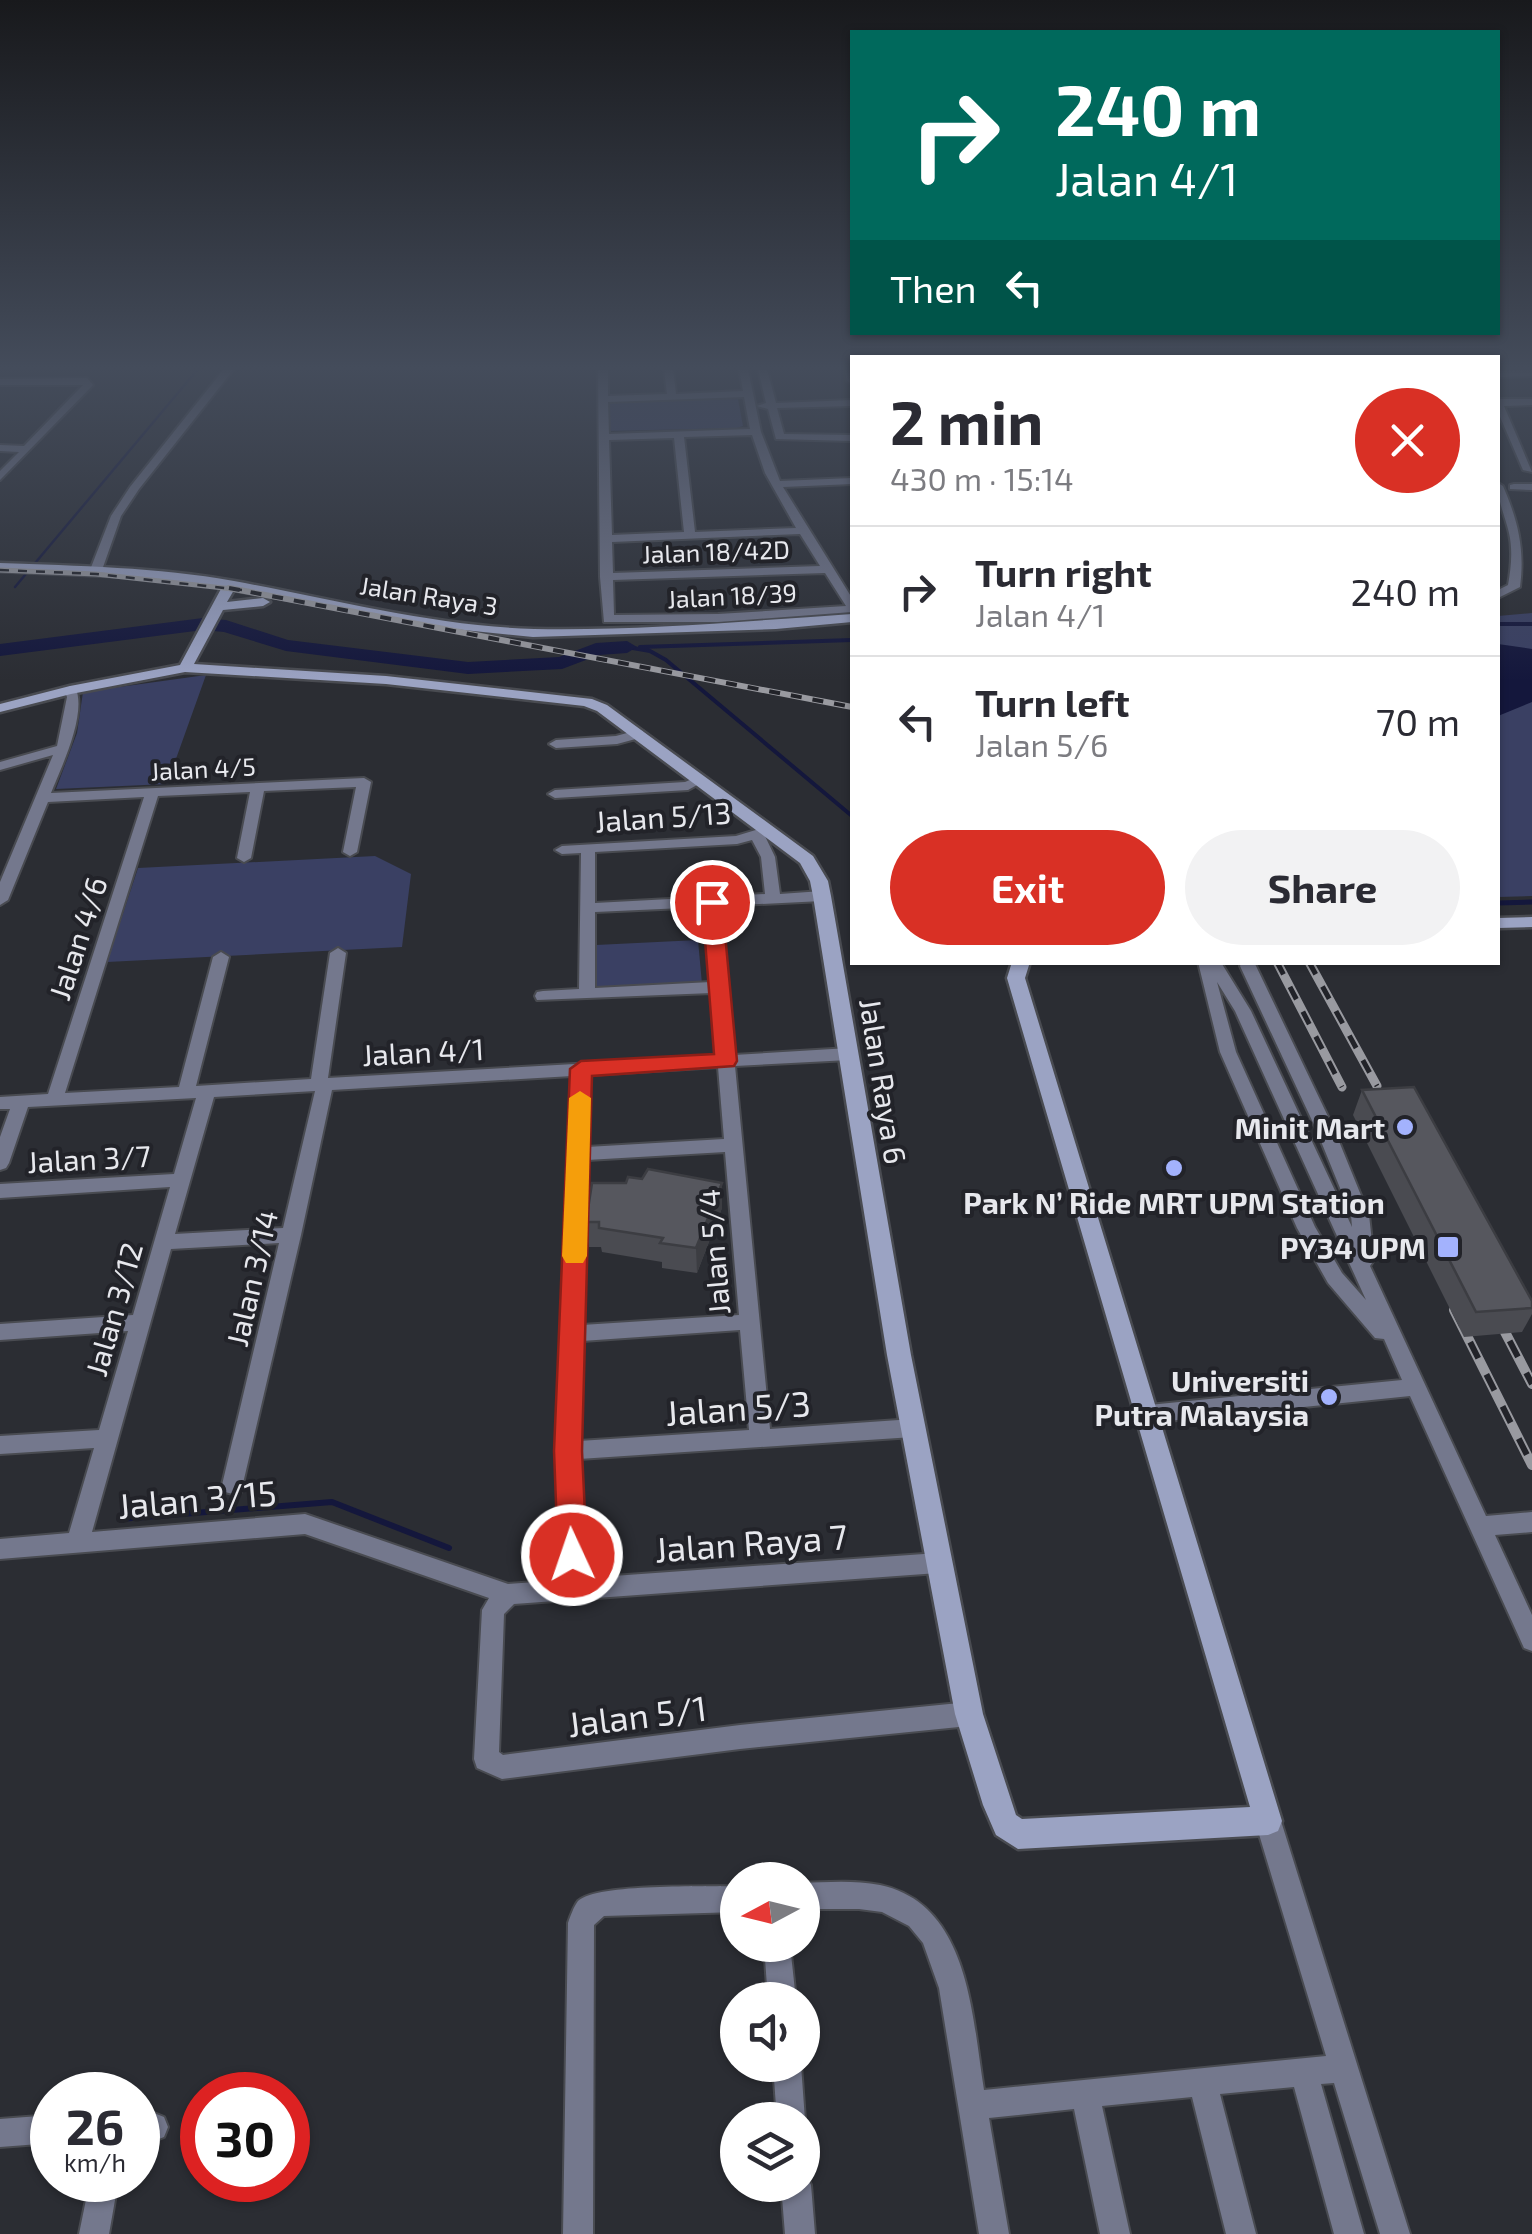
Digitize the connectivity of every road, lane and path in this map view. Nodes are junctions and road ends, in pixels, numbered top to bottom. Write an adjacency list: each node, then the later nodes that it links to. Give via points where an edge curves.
1 (145, 473): 17 (street, via 116,516)
2 (604, 473): 14 (street)
3 (683, 473): 13 (street)
4 (773, 473): 8 (street)
5 (1530, 474): 7 (street)
6 (850, 481): 8 (street)
7 (1500, 482)
8 (778, 484): 12 (street)
9 (1514, 487): 10 (street)
10 (1532, 487)
11 (1500, 488): 21 (street, via 1518,542)
12 (803, 531): 13 (street); 16 (street)
13 (690, 536): 14 (street)
14 (605, 539): 20 (street)
15 (0, 567): 18 (street, Jalan Raya 3)
16 (827, 569): 20 (street, Jalan 18/42D); 25 (street)
17 (96, 570): 18 (street, Jalan Raya 3); 24 (street, Jalan Raya 3)
18 (52, 574): 19 (street, Jalan Raya 3); 24 (street, Jalan Raya 3)
19 (0, 576)
20 (606, 577): 26 (street, Jalan 18/39, via 606,616 613,622)
21 (1514, 587): 22 (street); 23 (street)
22 (1528, 588)
23 (1500, 593)
24 (221, 600): 27 (street, Jalan Raya 3, via 534,633); 28 (street, Jalan Raya 3, via 422,633 517,640); 29 (street)
25 (850, 615)
26 (850, 617)
27 (850, 617)
28 (850, 617)
29 (190, 660): 30 (street, Jalan Raya 6); 32 (street, Jalan Raya 6, via 560,697 595,704)
30 (70, 690): 31 (street, Jalan Raya 6); 34 (street)
31 (0, 708)
32 (638, 734): 33 (street); 36 (street, Jalan Raya 6)
33 (556, 744)
34 (63, 748): 35 (street); 40 (street)
35 (0, 766)
36 (698, 780): 39 (street, via 669,788); 41 (street, Jalan Raya 6)
37 (258, 787): 38 (street, Jalan 4/5); 44 (street, Jalan 4/5, via 364,782); 45 (street)
38 (152, 792): 40 (street, Jalan 4/5); 67 (street, Jalan 4/6)
39 (555, 794)
40 (44, 798): 48 (street)
41 (762, 833): 42 (street, Jalan 5/13); 46 (street, Jalan Raya 6, via 808,860); 47 (street)
42 (588, 848): 43 (street, Jalan 5/13); 50 (street)
43 (562, 850)
44 (350, 852)
45 (244, 858)
46 (822, 896): 47 (street); 62 (street, Jalan Raya 6)
47 (773, 899): 49 (street)
48 (0, 900)
49 (712, 902): 50 (street); 58 (street, Jalan 5/4)
50 (588, 908): 59 (street)
51 (1532, 922): 52 (street)
52 (1500, 924)
53 (338, 953): 65 (street, Jalan 3/14)
54 (221, 957): 66 (street, Jalan 3/12)
55 (1020, 965): 84 (street, via 1016,978)
56 (1206, 965): 57 (street); 61 (street); 82 (street, via 1228,1052 1306,1228 1336,1278)
57 (1247, 966): 61 (street); 77 (street, via 1360,1214)
58 (719, 987): 59 (street); 63 (street, Jalan 5/4)
59 (587, 994): 60 (street)
60 (543, 996)
61 (1243, 1011): 77 (street)
62 (849, 1054): 63 (street, Jalan 4/1); 85 (street, Jalan Raya 6)
63 (726, 1061): 64 (street, Jalan 4/1); 70 (street, Jalan 5/4)
64 (581, 1069): 65 (street, Jalan 4/1); 71 (street)
65 (322, 1084): 66 (street, Jalan 4/1); 75 (street, Jalan 3/14)
66 (196, 1091): 67 (street, Jalan 4/1); 73 (street, Jalan 3/12)
67 (54, 1100): 68 (street, Jalan 4/1)
68 (22, 1101): 69 (street, Jalan 4/1); 72 (street)
69 (0, 1102)
70 (734, 1145): 71 (street); 79 (street, Jalan 5/4)
71 (578, 1154): 81 (street)
72 (0, 1163)
73 (181, 1180): 74 (street, Jalan 3/7); 76 (street, Jalan 3/12)
74 (0, 1191)
75 (292, 1235): 76 (street); 90 (street, Jalan 3/14)
76 (163, 1242): 78 (street, Jalan 3/12)
77 (1377, 1304): 82 (street)
78 (140, 1322): 80 (street); 86 (street, Jalan 3/12)
79 (750, 1322): 81 (street); 87 (street, Jalan 5/4)
80 (0, 1332)
81 (572, 1334): 89 (street)
82 (1395, 1348): 83 (street)
83 (1415, 1388): 84 (street); 92 (street)
84 (1148, 1414): 100 (street)
85 (913, 1428): 87 (street, Jalan 5/3); 95 (street, Jalan Raya 6)
86 (107, 1438): 88 (street); 93 (street, Jalan 3/12)
87 (760, 1438): 89 (street, Jalan 5/3)
88 (0, 1445)
89 (568, 1451): 96 (street)
90 (233, 1486)
91 (1532, 1522): 92 (street)
92 (1482, 1526): 98 (street)
93 (77, 1544): 94 (street, Jalan 3/15); 97 (street, Jalan 3/15, via 304,1524)
94 (0, 1549)
95 (938, 1564): 96 (street, Jalan Raya 7); 99 (street, Jalan Raya 6)
96 (574, 1590): 97 (street, Jalan Raya 7)
97 (508, 1594): 99 (street, Jalan 5/1, via 493,1610 486,1760 502,1767)
98 (1532, 1640)
99 (969, 1714): 100 (street, Jalan Raya 6, via 1006,1825 1018,1834)
100 (1268, 1821): 103 (street)
101 (820, 1895): 107 (street, via 894,1900 930,1926 944,1954)
102 (720, 1900): 113 (street, via 602,1904 581,1923)
103 (1344, 2068): 104 (street); 119 (street)
104 (1304, 2073): 105 (street); 118 (street)
105 (1203, 2082): 106 (street); 117 (street)
106 (1085, 2094): 107 (street); 116 (street)
107 (974, 2105): 115 (street)
108 (30, 2130): 109 (street)
109 (0, 2133)
110 (100, 2202): 112 (street)
111 (797, 2202): 114 (street)
112 (94, 2234)
113 (578, 2234)
114 (800, 2234)
115 (994, 2234)
116 (1115, 2234)
117 (1241, 2234)
118 (1350, 2234)
119 (1394, 2234)

